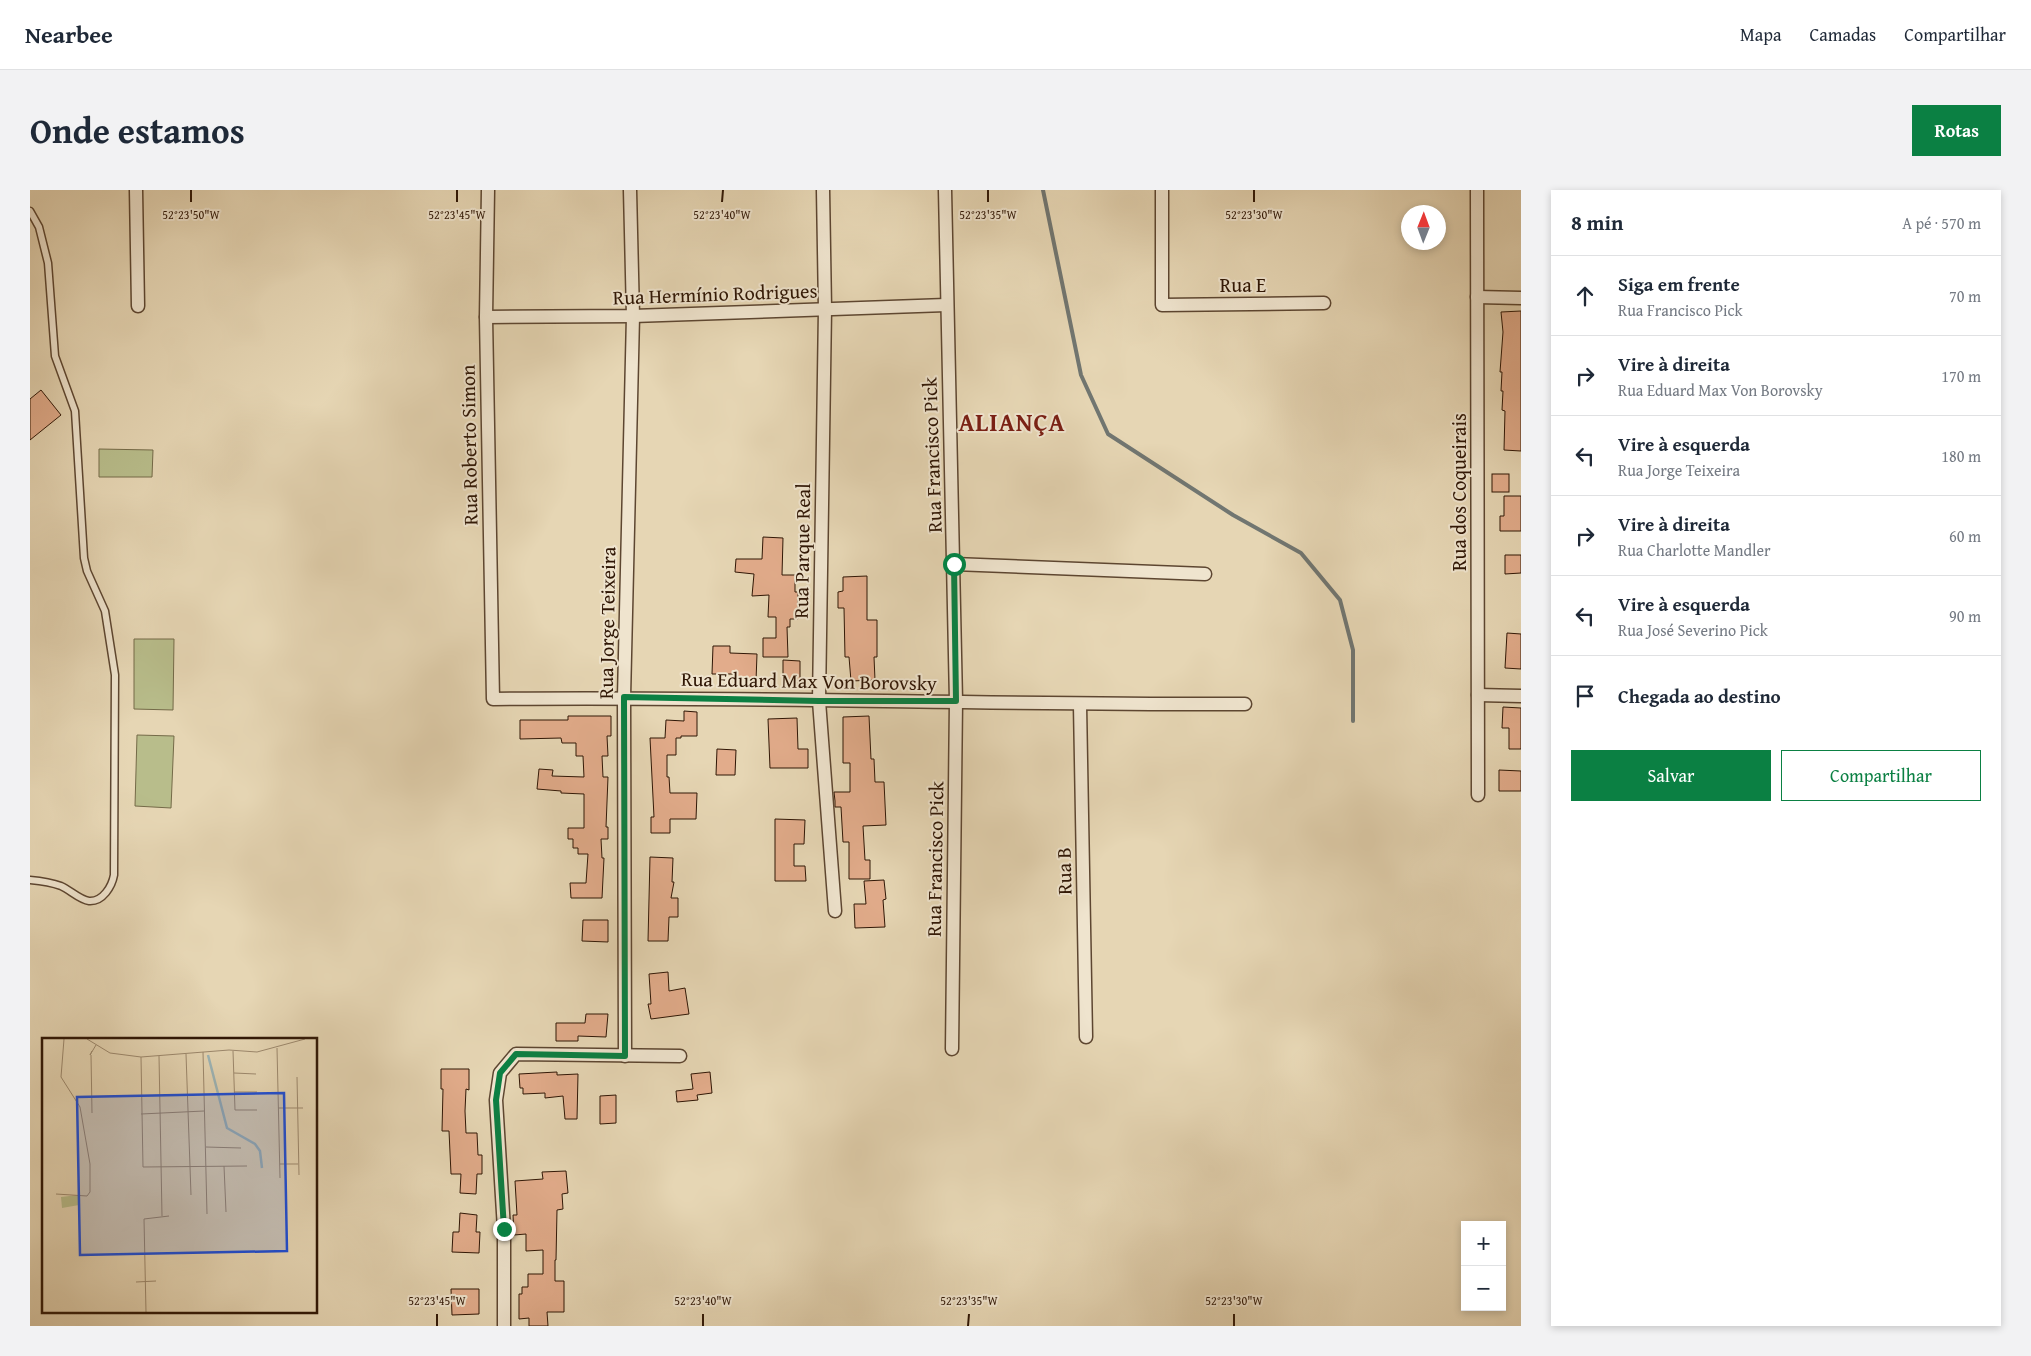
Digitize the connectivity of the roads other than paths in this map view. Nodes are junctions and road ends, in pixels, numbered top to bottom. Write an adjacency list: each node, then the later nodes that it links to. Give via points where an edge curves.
1 (136, 190): 13 (street)
2 (488, 190): 16 (street, Rua Roberto Simon)
3 (630, 190): 15 (street, Rua Jorge Teixeira)
4 (823, 190): 14 (street, Rua Parque Real)
5 (945, 190): 12 (street, Rua Francisco Pick)
6 (1162, 190): 11 (street, Rua E, via 1162,305)
7 (1477, 190): 9 (street, Rua dos Coqueirais)
8 (30, 211): 28 (lane, via 39,228 48,263 55,356 75,411 86,571 105,611 115,676 112,885 96,900 88,901 47,881)
9 (1477, 297): 10 (street); 19 (street, Rua dos Coqueirais)
10 (1521, 298)
11 (1324, 303)
12 (946, 305): 14 (street, Rua Hermínio Rodrigues); 17 (street, Rua Francisco Pick)
13 (138, 306)
14 (825, 309): 15 (street, Rua Hermínio Rodrigues); 23 (street, Rua Parque Real)
15 (633, 316): 16 (street, Rua Hermínio Rodrigues); 21 (street, Rua Jorge Teixeira)
16 (486, 318): 22 (street, Rua Roberto Simon)
17 (954, 564): 18 (street); 24 (street, Rua Francisco Pick)
18 (1205, 574)
19 (1478, 695): 20 (street); 27 (street, Rua dos Coqueirais)
20 (1521, 696)
21 (624, 697): 22 (street, Rua Eduard Max Von Borovsky); 23 (street, Rua Eduard Max Von Borovsky); 32 (street, Rua Jorge Teixeira)
22 (493, 699)
23 (819, 701): 24 (street, Rua Eduard Max Von Borovsky); 29 (street, Rua Parque Real)
24 (956, 701): 26 (street, Rua Eduard Max Von Borovsky); 31 (street, Rua Francisco Pick)
25 (1246, 704): 26 (street, Rua Eduard Max Von Borovsky)
26 (1080, 705): 30 (street, Rua B)
27 (1478, 795)
28 (30, 880)
29 (835, 911)
30 (1086, 1037)
31 (952, 1049)
32 (625, 1056): 33 (street); 34 (street, via 516,1054 500,1073 496,1100 504,1229)
33 (680, 1056)
34 (504, 1326)

